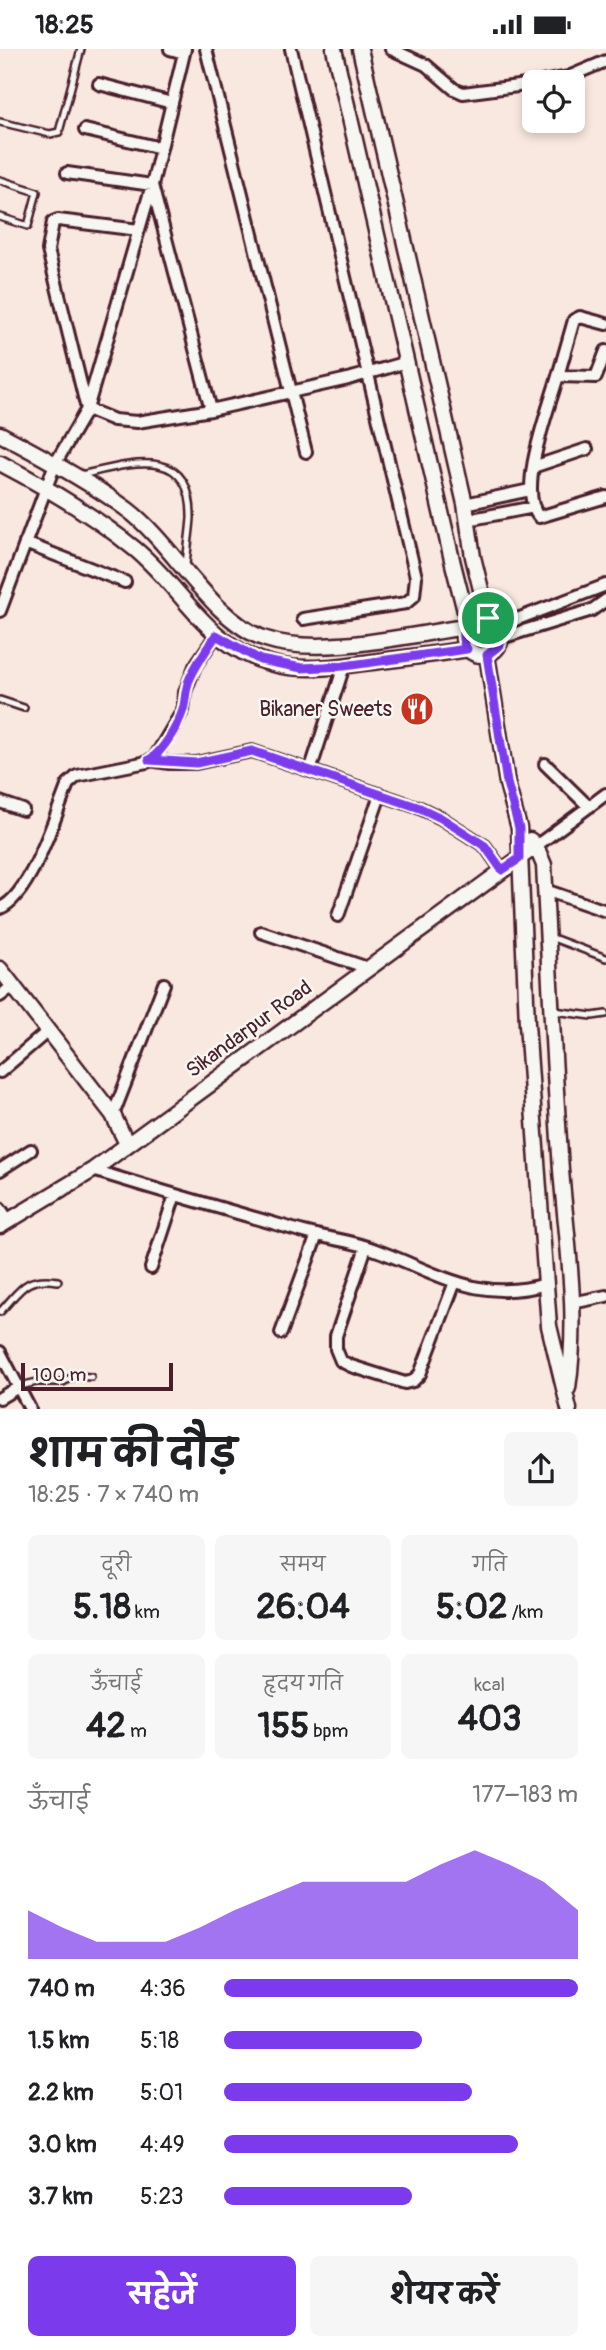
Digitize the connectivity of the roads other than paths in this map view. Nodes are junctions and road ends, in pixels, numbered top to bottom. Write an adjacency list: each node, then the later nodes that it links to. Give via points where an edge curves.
1 (81, 49): 14 (lane, via 59,132)
2 (170, 49): 8 (street)
3 (206, 49): 27 (street)
4 (291, 49): 25 (street)
5 (334, 49): 24 (street)
6 (360, 49): 40 (street)
7 (391, 49): 12 (street, via 426,65 463,93)
8 (185, 51): 13 (street)
9 (606, 61): 10 (street)
10 (585, 70)
11 (99, 84): 13 (street)
12 (522, 86)
13 (172, 103): 16 (street)
14 (0, 122)
15 (85, 130): 16 (street)
16 (161, 148): 19 (street)
17 (67, 173): 19 (street)
18 (0, 180): 20 (lane, via 37,192 28,226)
19 (152, 185): 21 (street); 29 (street)
20 (0, 217)
21 (139, 230): 28 (street); 28 (street, via 53,222 48,250)
22 (606, 324): 26 (street, via 580,317 574,320)
23 (606, 351): 26 (street, via 596,377)
24 (407, 362): 25 (street); 50 (street)
25 (366, 373): 27 (street); 49 (street, via 411,555 414,596 406,603)
26 (558, 376): 35 (street)
27 (289, 392): 29 (street); 32 (street)
28 (87, 408): 29 (street, via 114,420 136,422); 34 (street)
29 (211, 410)
30 (0, 434): 34 (street)
31 (587, 449): 35 (street)
32 (306, 453)
33 (0, 463): 37 (street)
34 (55, 464): 36 (street); 37 (street)
35 (533, 467): 38 (street)
36 (75, 477): 44 (street, via 128,510); 44 (lane, via 144,463 178,473 190,507)
37 (45, 487): 43 (street); 52 (street, via 138,552)
38 (530, 490): 40 (street); 41 (street)
39 (606, 497): 41 (street, via 543,518 537,517)
40 (465, 504): 42 (street)
41 (534, 507): 42 (street)
42 (467, 520): 51 (street, via 473,557)
43 (25, 543): 45 (street); 48 (street)
44 (185, 569): 50 (street, via 215,605 241,625 263,639 287,645 379,640)
45 (125, 582)
46 (606, 585): 51 (street)
47 (606, 600): 51 (street, via 592,610)
48 (0, 611)
49 (303, 619)
50 (467, 625): 51 (street, via 477,617); 53 (street, via 463,641)
51 (496, 627): 54 (street, via 496,649)
52 (216, 635): 55 (street, via 260,660 281,666); 58 (street, via 192,674 177,722)
53 (467, 649): 54 (street); 55 (street)
54 (487, 655): 66 (street, via 507,783)
55 (344, 666): 60 (street)
56 (0, 700): 57 (lane)
57 (24, 708)
58 (149, 760): 60 (street, via 196,763 252,751); 71 (street, via 71,780 33,871 8,905)
59 (545, 764): 64 (street)
60 (310, 771): 62 (street)
61 (606, 794): 64 (street)
62 (380, 795): 69 (street, via 441,818 485,846); 73 (street)
63 (0, 802): 65 (street)
64 (589, 807): 67 (street)
65 (23, 810)
66 (519, 828): 67 (street); 68 (street)
67 (536, 846): 68 (street, Sikandarpur Road); 70 (street, via 544,865)
68 (519, 859): 69 (street, Sikandarpur Road); 99 (street)
69 (502, 870): 77 (street, Sikandarpur Road)
70 (545, 890): 72 (street); 75 (street)
71 (0, 908)
72 (606, 911)
73 (338, 916)
74 (261, 932): 77 (street)
75 (546, 936): 76 (lane); 82 (street)
76 (606, 958)
77 (368, 968): 87 (street, Sikandarpur Road)
78 (0, 969): 80 (street)
79 (164, 984): 86 (street)
80 (14, 985): 81 (street); 84 (street)
81 (0, 996)
82 (551, 1011): 83 (lane); 101 (street)
83 (606, 1014)
84 (48, 1031): 85 (street); 86 (street)
85 (0, 1072)
86 (113, 1115): 87 (street)
87 (127, 1144): 90 (street, Sikandarpur Road)
88 (31, 1150): 89 (street)
89 (0, 1170)
90 (93, 1170): 91 (street); 93 (street, Sikandarpur Road)
91 (175, 1195): 94 (street); 96 (street)
92 (0, 1208): 93 (street)
93 (4, 1224)
94 (317, 1235): 95 (street); 103 (street)
95 (366, 1247): 98 (street); 98 (street, via 337,1336 341,1361 351,1366 404,1383 413,1381 420,1374)
96 (151, 1268)
97 (58, 1280): 102 (lane, via 34,1280)
98 (455, 1282): 99 (street, via 500,1292)
99 (546, 1284): 108 (street, via 549,1326)
100 (606, 1296): 101 (street)
101 (572, 1303): 108 (street)
102 (0, 1312)
103 (281, 1333)
104 (0, 1352): 106 (street)
105 (91, 1377): 106 (lane)
106 (20, 1386): 107 (street); 109 (street)
107 (0, 1398)
108 (568, 1403)
109 (30, 1409)

